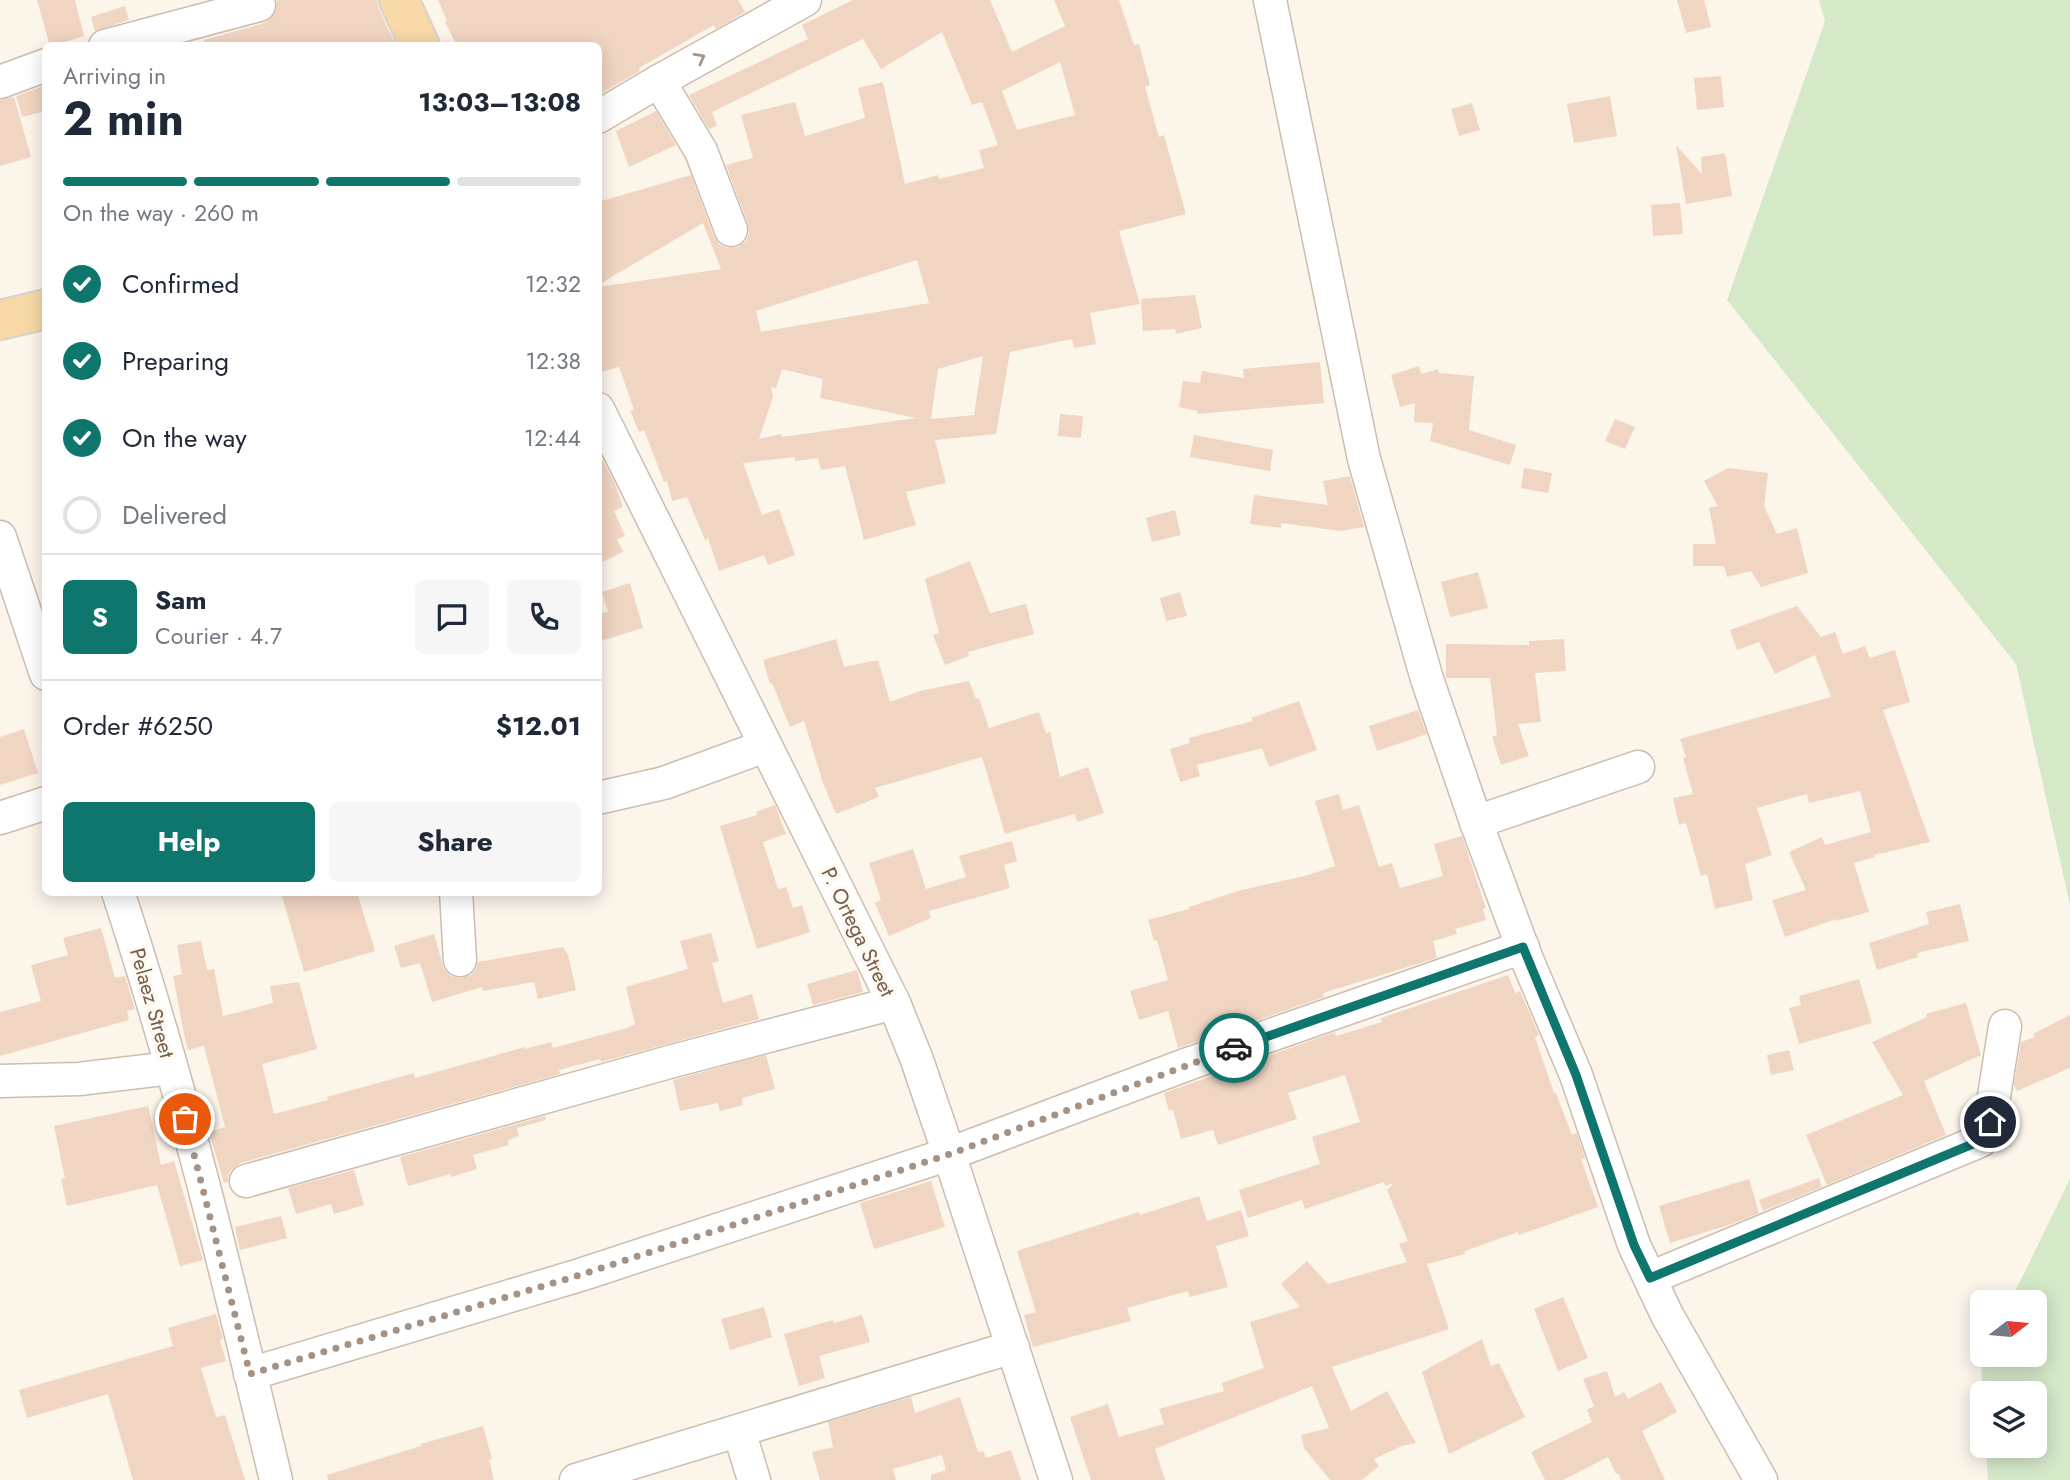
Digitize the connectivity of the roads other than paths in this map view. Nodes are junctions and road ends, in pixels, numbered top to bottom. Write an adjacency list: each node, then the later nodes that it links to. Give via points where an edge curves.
1 (400, 0): 6 (main road)
2 (805, 0): 8 (street, one-way to 2)
3 (1270, 0): 22 (street, via 1364,459 1427,679)
4 (259, 5): 5 (street)
5 (119, 42)
6 (419, 42)
7 (42, 66): 9 (street)
8 (659, 81): 10 (street); 11 (street, via 701,151)
9 (0, 82)
10 (602, 115)
11 (731, 230)
12 (42, 310): 13 (main road)
13 (0, 320)
14 (602, 418): 17 (street, P. Ortega Street)
15 (0, 537): 16 (street)
16 (42, 662)
17 (765, 746): 19 (street, via 664,783); 27 (street, P. Ortega Street)
18 (1639, 766): 22 (street)
19 (602, 797)
20 (42, 804): 21 (street)
21 (0, 818)
22 (1476, 822): 25 (street)
23 (119, 896): 29 (street, Pelaez Street)
24 (456, 896): 26 (street)
25 (1523, 947): 31 (street, via 1188,1064); 33 (street, via 1576,1075 1634,1245)
26 (460, 960)
27 (894, 1003): 31 (street, P. Ortega Street); 32 (street)
28 (2005, 1026): 33 (street, via 1990,1122 1980,1141)
29 (171, 1068): 30 (street, via 79,1079); 35 (street, Pelaez Street)
30 (0, 1081)
31 (950, 1154): 34 (street, P. Ortega Street); 35 (street, via 580,1275)
32 (246, 1181)
33 (1650, 1278): 41 (street)
34 (1013, 1347): 36 (street); 40 (street, P. Ortega Street)
35 (250, 1374): 37 (street, Pelaez Street)
36 (738, 1431): 38 (street); 39 (street)
37 (276, 1480)
38 (576, 1480)
39 (754, 1480)
40 (1056, 1480)
41 (1761, 1480)

